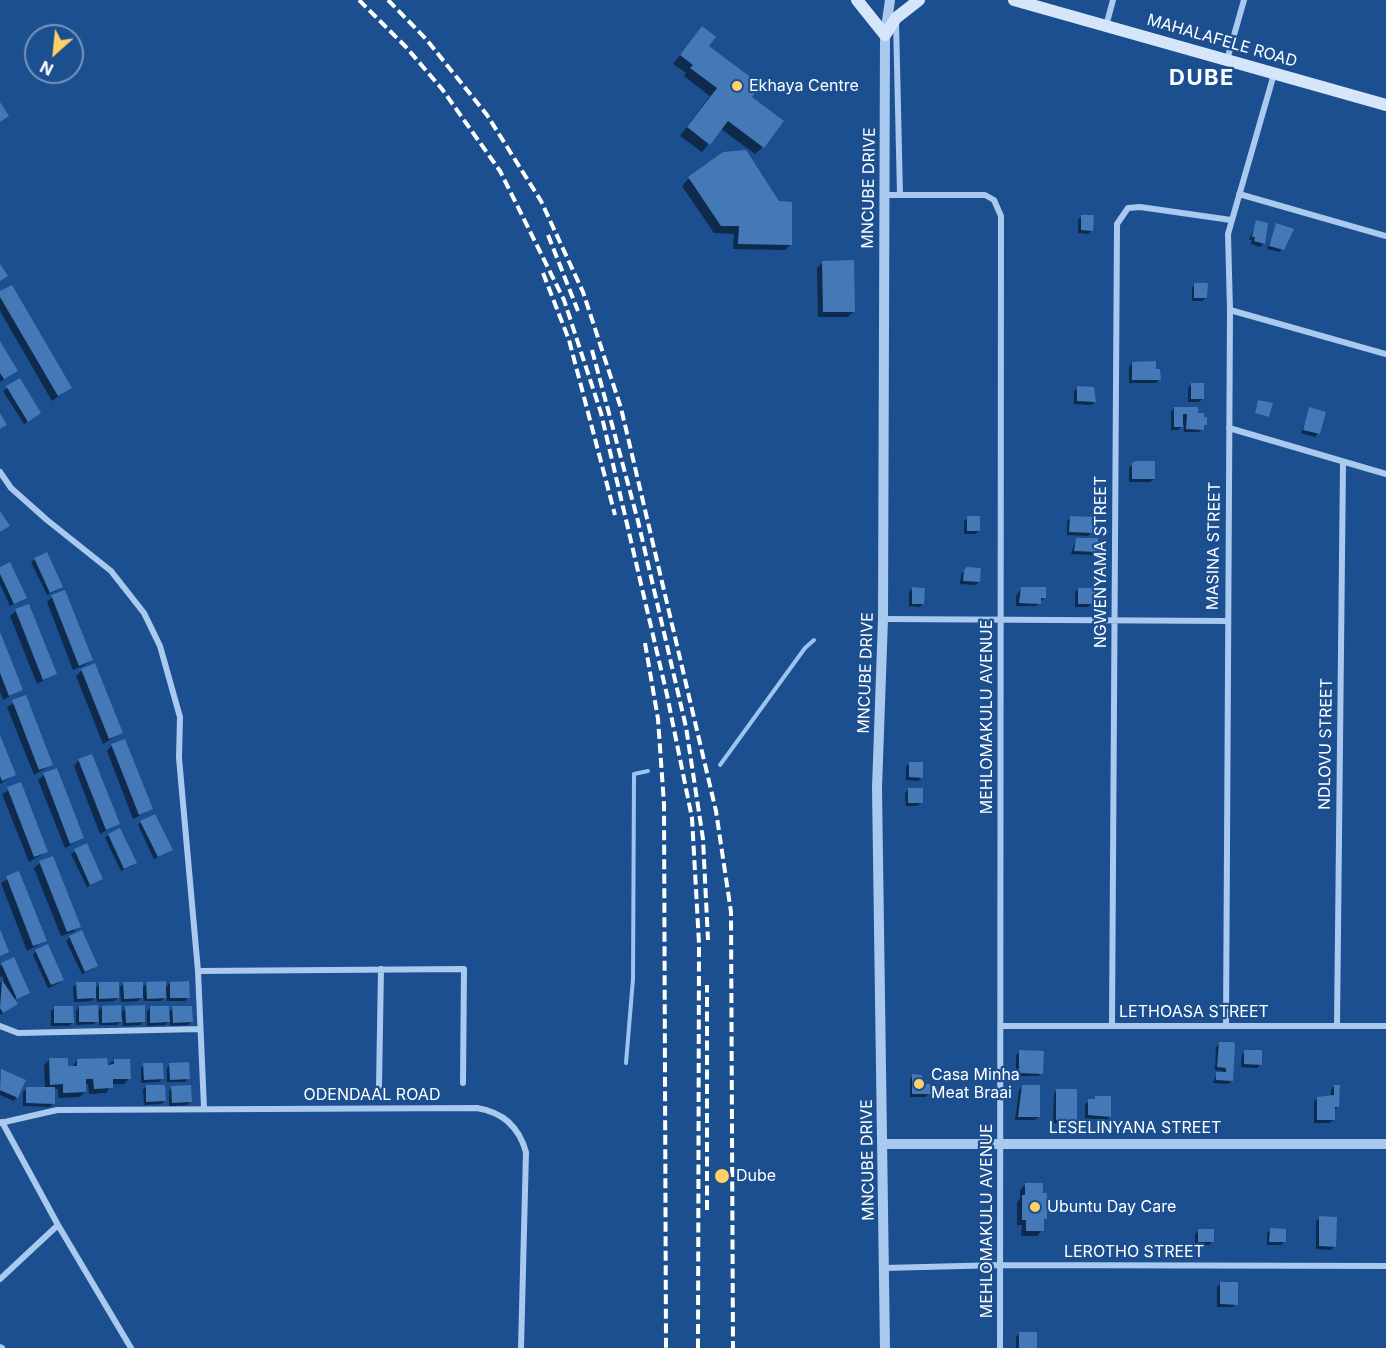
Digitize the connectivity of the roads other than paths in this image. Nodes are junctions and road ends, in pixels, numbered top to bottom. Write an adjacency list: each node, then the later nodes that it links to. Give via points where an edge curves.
1 (857, 0): 9 (main road)
2 (890, 0): 9 (street, MNCUBE DRIVE)
3 (919, 0): 7 (main road)
4 (1014, 0): 8 (main road, MAHALAFELE ROAD)
5 (1113, 0): 8 (street)
6 (1244, 0): 10 (street)
7 (896, 18): 9 (main road); 15 (street)
8 (1106, 26): 10 (main road, MAHALAFELE ROAD)
9 (885, 35): 14 (street, MNCUBE DRIVE)
10 (1227, 60): 11 (main road, MAHALAFELE ROAD)
11 (1274, 73): 12 (main road, MAHALAFELE ROAD); 13 (street, MASINA STREET)
12 (1386, 105)
13 (1239, 194): 16 (street, MASINA STREET); 17 (street)
14 (883, 195): 15 (street, MEHLOMAKULU AVENUE); 24 (street, MNCUBE DRIVE)
15 (900, 195): 26 (street, MEHLOMAKULU AVENUE, via 985,195 993,200 1001,216)
16 (1231, 220): 18 (street, MASINA STREET, via 1226,248); 25 (street, NGWENYAMA STREET, via 1140,207 1128,208 1117,224)
17 (1386, 236)
18 (1230, 310): 19 (street); 20 (street, MASINA STREET)
19 (1386, 354)
20 (1229, 428): 21 (street); 27 (street, MASINA STREET)
21 (1343, 463): 23 (street); 31 (street, NDLOVU STREET)
22 (0, 472): 29 (street, via 11,488 111,571 144,613 160,646 180,717 182,800)
23 (1386, 474)
24 (883, 619): 26 (street); 42 (street, MNCUBE DRIVE, via 876,788)
25 (1114, 619): 26 (street); 27 (street); 30 (street, NGWENYAMA STREET)
26 (1000, 620): 33 (street, MEHLOMAKULU AVENUE)
27 (1227, 621): 34 (street, MASINA STREET)
28 (381, 969): 29 (street); 37 (street, via 464,969); 38 (street)
29 (198, 971): 36 (street)
30 (1112, 1025): 33 (street, LETHOASA STREET); 34 (street, LETHOASA STREET)
31 (1337, 1025): 34 (street, LETHOASA STREET); 35 (street, LETHOASA STREET)
32 (0, 1026): 36 (street, via 18,1033)
33 (1002, 1026): 41 (street, MEHLOMAKULU AVENUE)
34 (1226, 1026)
35 (1386, 1026)
36 (200, 1029): 39 (street)
37 (463, 1083)
38 (379, 1086)
39 (204, 1108): 40 (street, ODENDAAL ROAD, via 57,1110); 50 (street, ODENDAAL ROAD, via 477,1108 504,1118 515,1127 526,1152)
40 (1, 1123): 44 (street)
41 (999, 1143): 42 (street, LESELINYANA STREET); 43 (street, LESELINYANA STREET); 45 (street, MEHLOMAKULU AVENUE)
42 (884, 1144): 47 (street, MNCUBE DRIVE)
43 (1386, 1144)
44 (58, 1225): 48 (street); 49 (street)
45 (1001, 1265): 46 (street, LEROTHO STREET); 47 (street, LEROTHO STREET); 52 (street, MEHLOMAKULU AVENUE)
46 (1386, 1266)
47 (883, 1268): 51 (street, MNCUBE DRIVE)
48 (0, 1279)
49 (131, 1348)
50 (521, 1348)
51 (885, 1348)
52 (1000, 1348)

